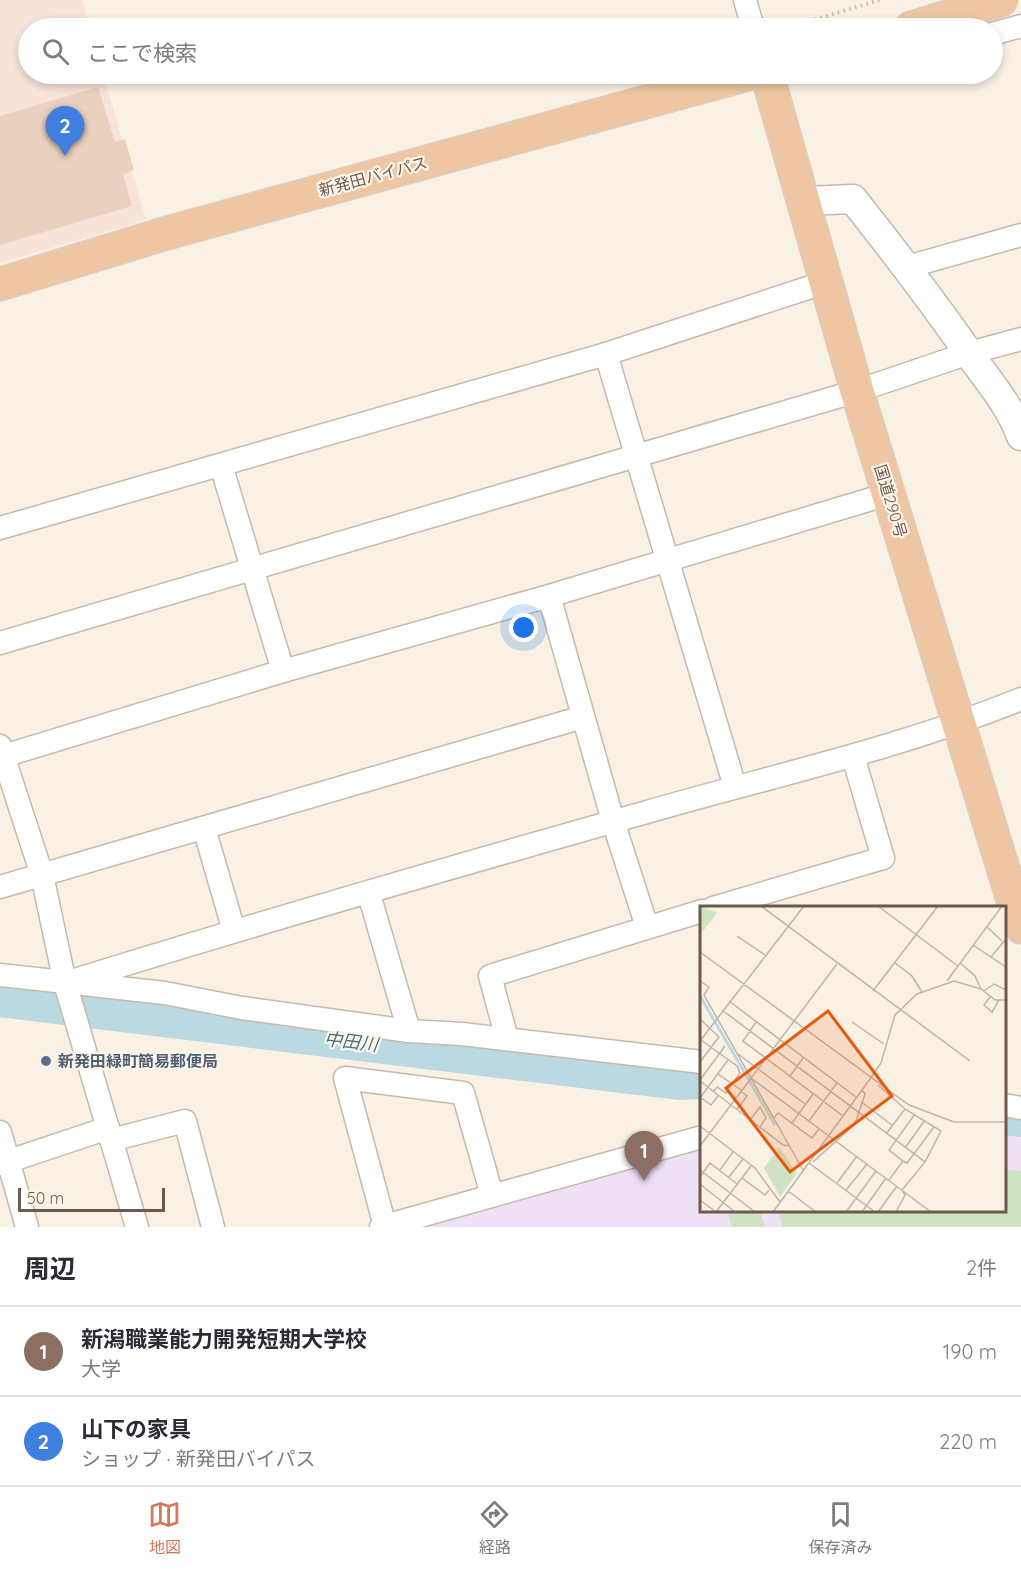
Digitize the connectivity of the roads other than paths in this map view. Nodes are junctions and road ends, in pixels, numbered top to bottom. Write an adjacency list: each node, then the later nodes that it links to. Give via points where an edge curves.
1 (745, 0): 3 (street)
2 (1001, 0): 4 (highway)
3 (750, 18)
4 (943, 18)
5 (1021, 26): 6 (street)
6 (1003, 31)
7 (711, 84): 13 (highway, 新発田バイパス, via 167,233)
8 (770, 84): 9 (highway, 国道290号)
9 (805, 201): 11 (street, via 853,200); 12 (highway, 国道290号)
10 (1021, 235): 11 (street)
11 (907, 267): 15 (street)
12 (826, 282): 16 (street); 17 (highway, 国道290号)
13 (0, 284)
14 (1021, 339): 15 (street)
15 (969, 353): 17 (street); 18 (street, via 1015,418)
16 (606, 354): 19 (street); 20 (street)
17 (858, 391): 19 (street); 21 (highway, 国道290号)
18 (1021, 436)
19 (638, 456): 23 (street); 24 (street)
20 (221, 465): 22 (street); 24 (street)
21 (888, 494): 23 (street); 30 (highway, 国道290号)
22 (0, 528)
23 (669, 560): 25 (street); 33 (street)
24 (254, 571): 26 (street); 27 (street)
25 (549, 596): 27 (street); 29 (street)
26 (0, 643)
27 (283, 671): 31 (street)
28 (1021, 699): 30 (street)
29 (583, 717): 34 (street); 35 (street)
30 (960, 723): 32 (street); 42 (highway, 国道290号)
31 (1, 753): 36 (street)
32 (853, 756): 33 (street); 39 (street, via 883,858)
33 (735, 787): 34 (street)
34 (613, 821): 38 (street); 41 (street)
35 (204, 828): 36 (street); 43 (street)
36 (42, 875): 37 (street); 45 (street)
37 (0, 887)
38 (369, 894): 43 (street); 46 (street)
39 (720, 906)
40 (700, 912): 41 (street)
41 (647, 927): 47 (street, via 490,976)
42 (1021, 927)
43 (234, 931): 45 (street)
44 (0, 975): 45 (street)
45 (67, 989): 46 (street, via 165,993); 52 (street)
46 (409, 1031): 47 (street)
47 (507, 1039): 48 (street)
48 (700, 1062)
49 (1006, 1106): 50 (street)
50 (1021, 1108)
51 (0, 1132): 54 (street)
52 (110, 1134): 54 (street); 58 (street); 59 (street, via 185,1121)
53 (700, 1138): 55 (street)
54 (4, 1163): 57 (street)
55 (492, 1195): 56 (street); 56 (street, via 463,1093 345,1077)
56 (383, 1226)
57 (27, 1227)
58 (137, 1227)
59 (213, 1227)

